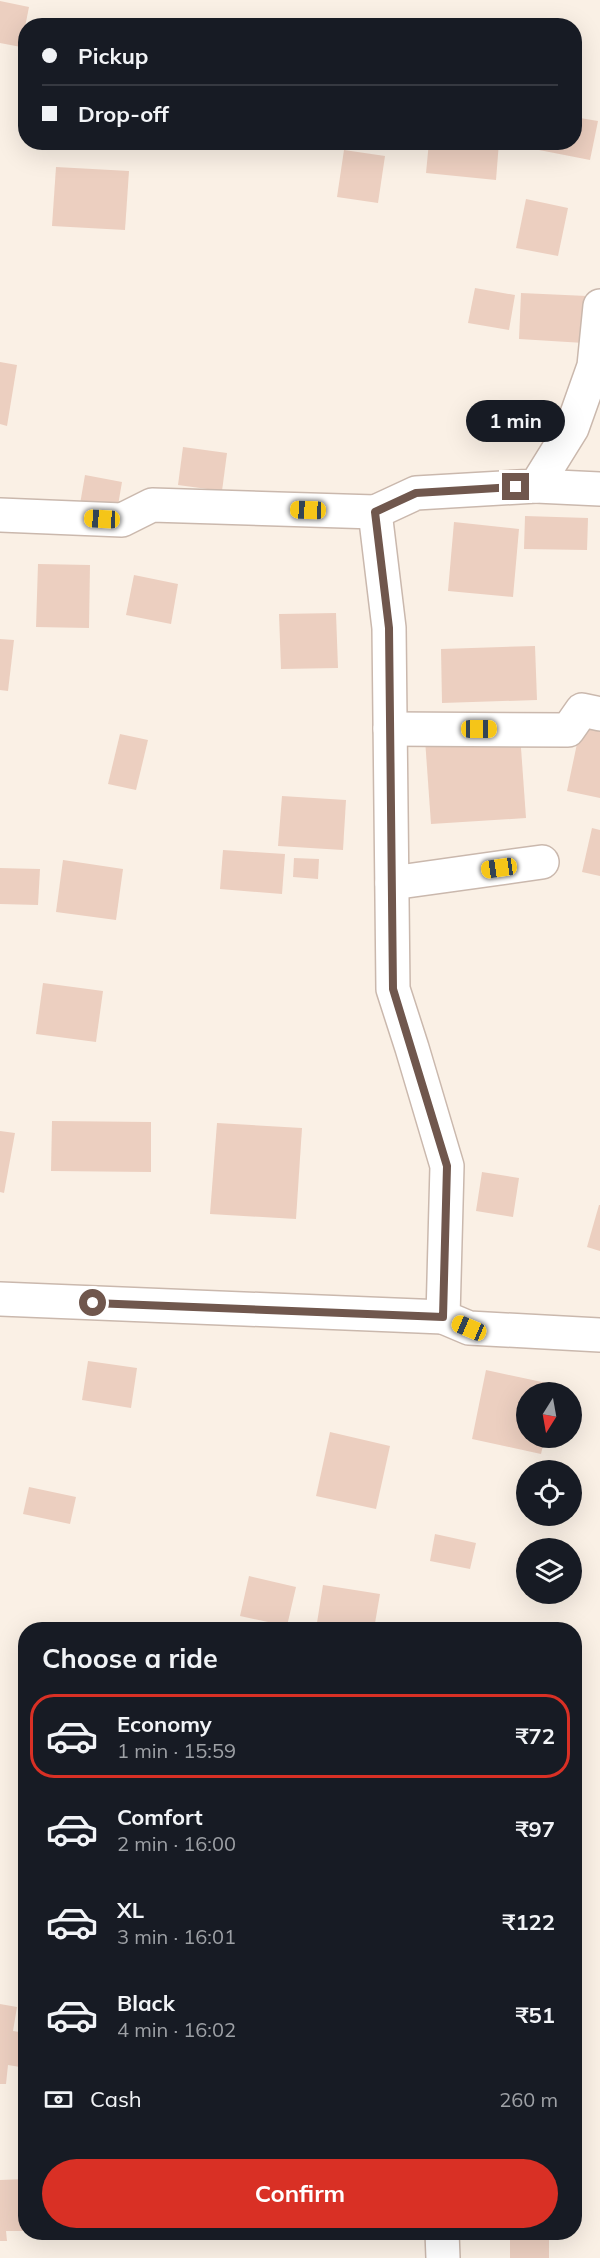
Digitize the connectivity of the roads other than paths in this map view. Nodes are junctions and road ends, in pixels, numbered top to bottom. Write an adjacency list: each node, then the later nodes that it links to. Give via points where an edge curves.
1 (600, 306): 2 (street, via 594,366 572,428)
2 (536, 486): 3 (street); 4 (street, via 416,493)
3 (600, 489)
4 (375, 512): 5 (street, via 152,505 122,520); 7 (street, via 389,628)
5 (0, 515)
6 (600, 714): 7 (street, via 582,710 568,730)
7 (390, 729): 9 (street)
8 (542, 862): 9 (street)
9 (392, 883): 11 (street, via 393,989 447,1166)
10 (0, 1299): 11 (street)
11 (443, 1317): 12 (street, via 469,1328)
12 (600, 1335)
13 (442, 2240): 14 (street)
14 (443, 2258)

